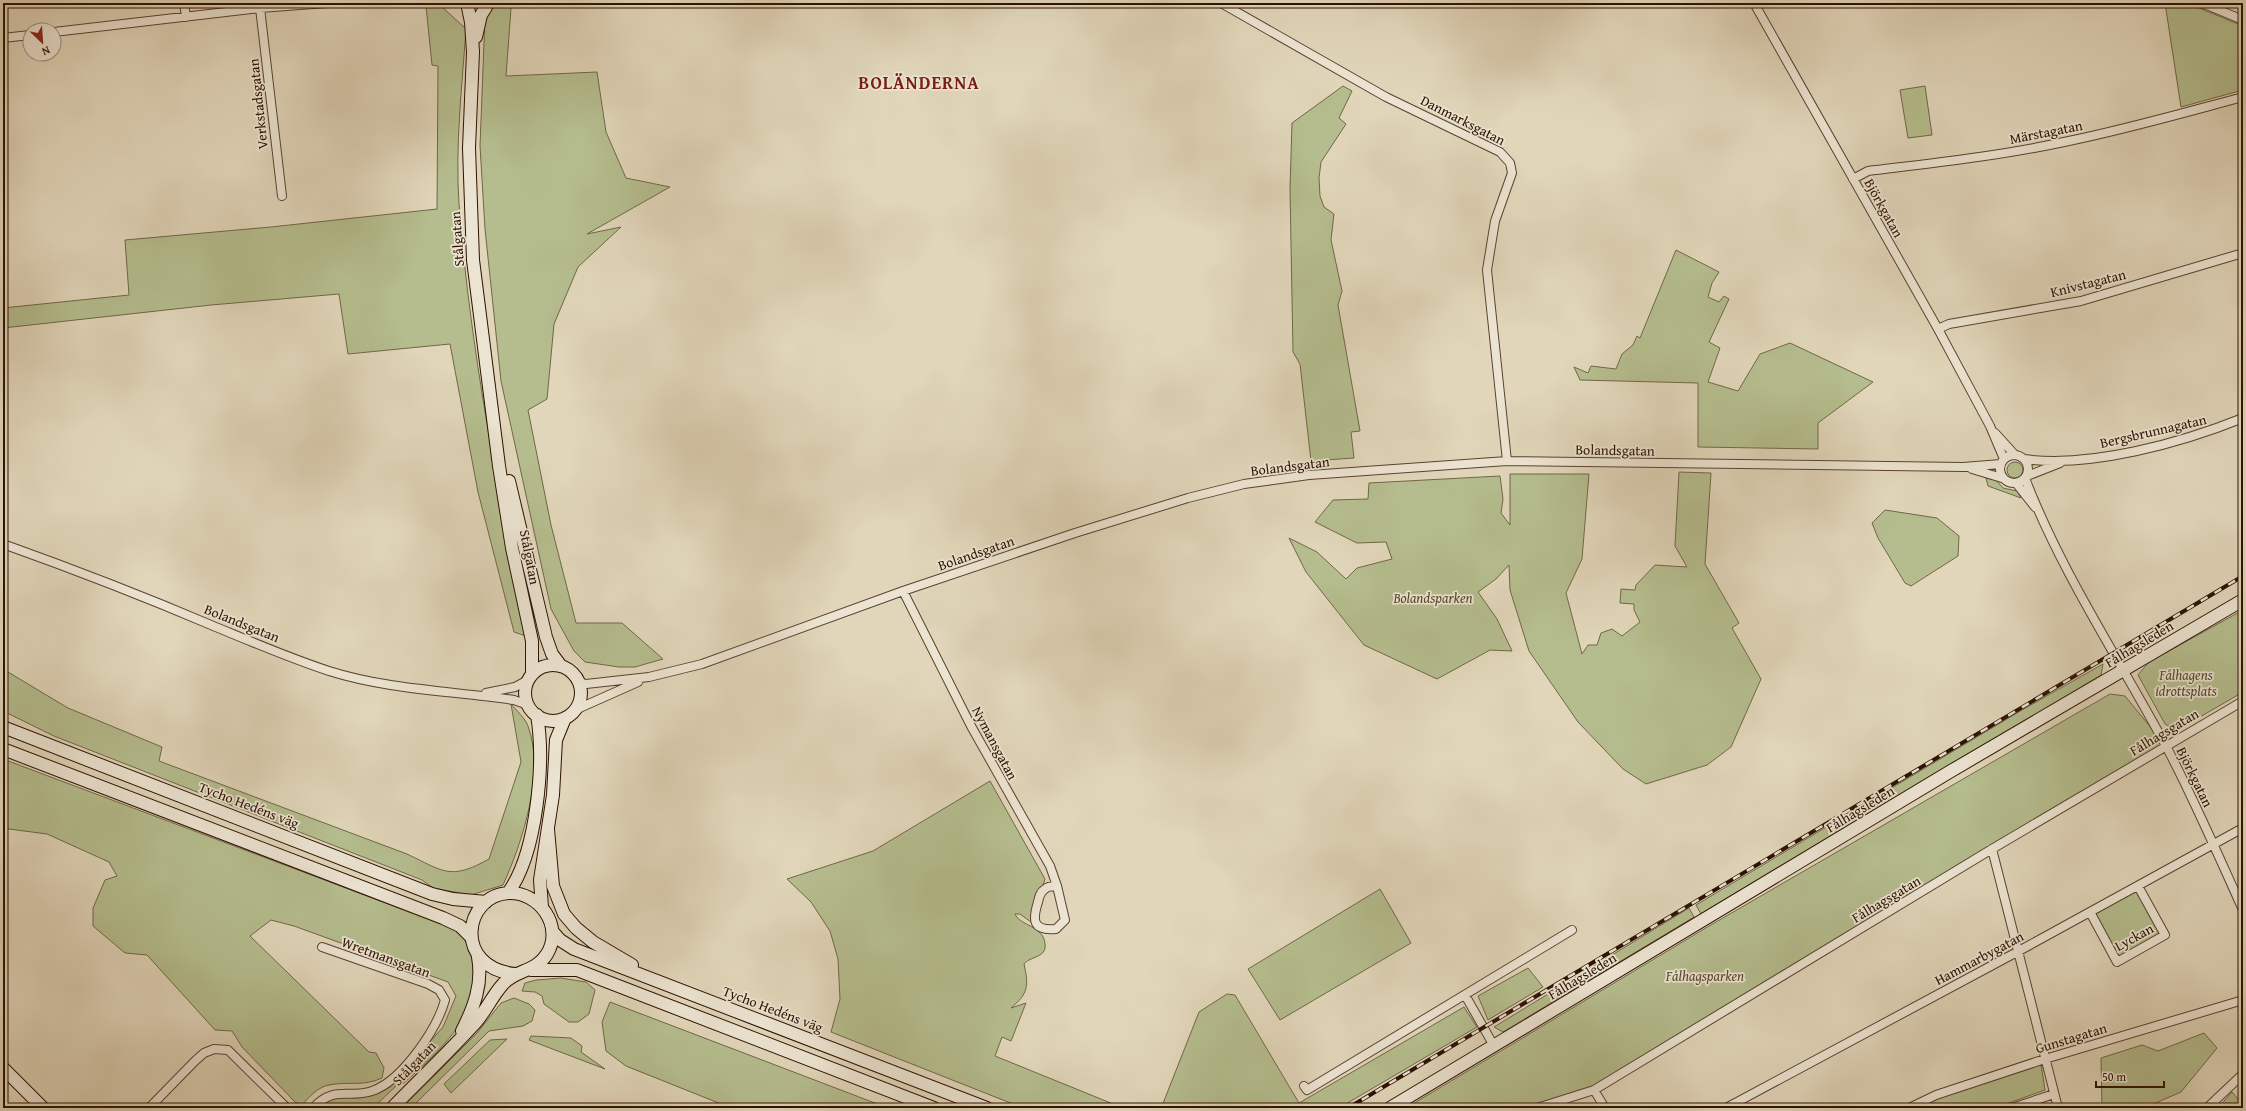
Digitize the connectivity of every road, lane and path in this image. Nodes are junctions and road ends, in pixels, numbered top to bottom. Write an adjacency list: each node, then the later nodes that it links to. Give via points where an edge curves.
1 (184, 3): 9 (street)
2 (327, 3): 8 (street)
3 (467, 3): 7 (main road, via 477,7); 14 (main road, Stålgatan)
4 (1221, 3): 27 (street, Danmarksgatan, via 1386,97 1500,152 1510,163 1512,173 1495,221 1487,270)
5 (1754, 3): 16 (street, Björkgatan)
6 (2202, 3): 10 (street)
7 (489, 5): 14 (main road, Stålgatan, via 479,23)
8 (260, 8): 9 (street); 17 (street, Verkstadsgatan)
9 (186, 17): 11 (street)
10 (2243, 20)
11 (62, 31)
12 (22, 36): 13 (street)
13 (3, 38)
14 (473, 52): 21 (main road, Stålgatan, via 469,148 470,221)
15 (2243, 97): 16 (street, Märstagatan, via 2062,143 1868,171)
16 (1852, 179): 19 (street, Björkgatan)
17 (282, 196)
18 (2243, 253): 19 (street, Knivstagatan, via 2081,301 1949,324)
19 (1938, 330): 22 (street, Björkgatan)
20 (2243, 418): 26 (street, Bergsbrunnagatan, via 2212,431 2163,444)
21 (494, 422): 36 (main road, Stålgatan, via 546,637 552,654); 38 (main road, Stålgatan, via 512,548 532,641)
22 (1990, 426): 23 (street, Björkgatan); 25 (street, Björkgatan)
23 (2015, 455): 24 (street); 25 (street)
24 (2024, 459): 26 (street, Bergsbrunnagatan); 29 (street, via 2027,464)
25 (2002, 461): 28 (street, Bolandsgatan); 30 (street)
26 (2067, 461): 29 (street, Bergsbrunnagatan)
27 (1507, 462): 28 (street, Bolandsgatan); 34 (street, Bolandsgatan, via 1309,475 1244,484 1144,510)
28 (1964, 467): 30 (street, Bolandsgatan)
29 (2026, 477): 31 (street); 32 (street, Björkgatan)
30 (2002, 478): 31 (street)
31 (2016, 483): 32 (street, Björkgatan)
32 (2038, 511): 37 (street, Björkgatan)
33 (3, 544): 41 (street, Bolandsgatan, via 330,671 361,680)
34 (903, 591): 39 (street, Bolandsgatan, via 702,664); 53 (street, Nymansgatan, via 970,726 1050,866)
35 (2243, 600): 37 (main road, Fålhagsleden)
36 (561, 666): 38 (main road, via 545,666); 40 (main road, via 569,670)
37 (2122, 671): 47 (street, Björkgatan); 72 (main road, Fålhagsleden)
38 (530, 677): 41 (street, Bolandsgatan, via 515,687); 43 (main road, via 525,695)
39 (649, 677): 40 (street, Bolandsgatan, via 586,684); 44 (street, Bolandsgatan)
40 (579, 682): 44 (main road, via 580,694)
41 (479, 695): 43 (street, Bolandsgatan, via 514,700)
42 (2243, 701): 47 (street, Fålhagsgatan)
43 (528, 705): 45 (main road)
44 (570, 714): 45 (main road, via 550,720); 50 (main road, via 556,740)
45 (536, 716): 55 (main road, via 541,747 535,818 515,884)
46 (3, 727): 56 (main road, Tycho Hedéns väg, via 432,894)
47 (2166, 746): 51 (street, Björkgatan); 52 (street, Fålhagsgatan)
48 (3, 749): 62 (main road, via 443,918 460,926)
49 (2243, 828): 51 (street, Hammarbygatan)
50 (548, 830): 57 (main road, via 540,880); 68 (main road, via 553,886 564,914 593,942)
51 (2214, 844): 54 (street, Hammarbygatan); 58 (street, Björkgatan)
52 (1992, 849): 64 (street); 77 (street, Fålhagsgatan)
53 (1057, 886): 53 (street, Nymansgatan, via 1065,920 1056,929 1046,930 1037,926 1034,920 1041,892 1046,887)
54 (2138, 886): 59 (street, Hammarbygatan); 59 (street, Lyckan, via 2165,935 2117,962)
55 (508, 893): 56 (main road); 57 (main road, via 521,894 533,899)
56 (486, 902): 62 (main road, via 472,924)
57 (542, 907): 61 (main road)
58 (2243, 910)
59 (2090, 912): 64 (street, Hammarbygatan)
60 (1572, 930): 69 (street)
61 (552, 931): 66 (main road, via 547,954); 68 (main road, Tycho Hedéns väg, via 574,949)
62 (471, 937): 65 (main road)
63 (322, 947): 82 (street, Wretmansgatan, via 428,984 439,990 445,1000 441,1015 429,1036 409,1062 382,1087 371,1091 337,1093 322,1098)
64 (2017, 952): 73 (street); 89 (street, Hammarbygatan)
65 (478, 957): 67 (main road, via 488,967 501,973); 71 (main road, Stålgatan, via 481,974 478,993)
66 (531, 970): 67 (main road); 84 (main road, via 577,970)
67 (515, 974): 71 (main road, Stålgatan, via 503,984 477,1021)
68 (662, 983): 85 (main road, Tycho Hedéns väg)
69 (1465, 995): 72 (street); 76 (street, via 1307,1090)
70 (2243, 1000): 73 (street, Gunstagatan)
71 (458, 1040): 83 (main road, Stålgatan)
72 (1494, 1046): 86 (main road, Fålhagsleden)
73 (2045, 1059): 78 (street); 90 (street, Gunstagatan, via 1936,1094)
74 (3, 1068): 79 (main road)
75 (2243, 1074): 93 (street)
76 (1304, 1086)
77 (1594, 1090): 87 (street, Fålhagsgatan); 88 (street)
78 (2054, 1094): 91 (street); 92 (street)
79 (43, 1108)
80 (149, 1108): 81 (street, via 195,1061 214,1049 228,1050)
81 (287, 1108)
82 (313, 1108)
83 (392, 1108)
84 (934, 1108)
85 (987, 1108)
86 (1390, 1108)
87 (1537, 1108)
88 (1605, 1108)
89 (1726, 1108)
90 (1909, 1108)
91 (2012, 1108)
92 (2058, 1108)
93 (2207, 1108)

